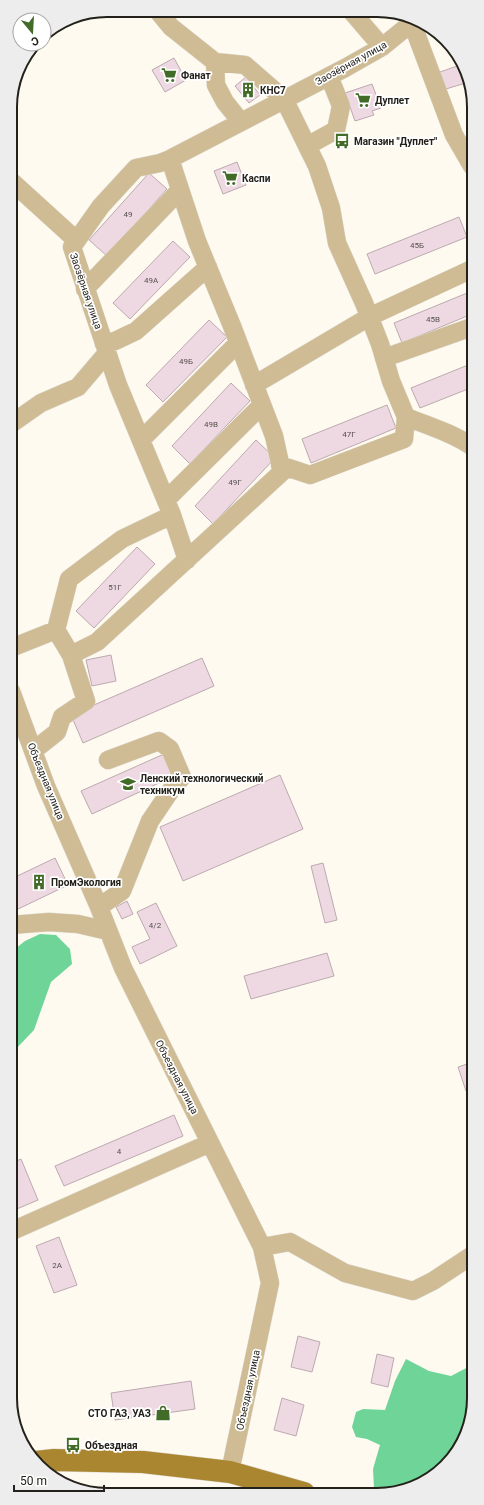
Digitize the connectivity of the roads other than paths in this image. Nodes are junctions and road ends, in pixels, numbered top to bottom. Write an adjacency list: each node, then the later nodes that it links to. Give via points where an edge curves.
1 (163, 17): 6 (street, via 171,27)
2 (356, 17): 5 (street)
3 (411, 24): 5 (street, Заозёрная улица)
4 (414, 25): 11 (street, via 454,135)
5 (382, 47): 7 (street, Заозёрная улица)
6 (215, 62): 8 (street, via 246,65); 9 (street, via 216,85 225,102)
7 (329, 76): 8 (street, Заозёрная улица); 10 (street, via 341,106 336,130)
8 (284, 98): 9 (street, Заозёрная улица); 10 (street)
9 (241, 122): 12 (street, Заозёрная улица)
10 (307, 146): 19 (street, via 317,166 331,208 337,243)
11 (467, 157)
12 (170, 159): 14 (street); 15 (street, Заозёрная улица, via 136,168 101,206)
13 (17, 186): 15 (street)
14 (180, 190): 16 (street); 18 (street)
15 (76, 240): 18 (street, Заозёрная улица, via 72,248)
16 (208, 267): 21 (street); 22 (street, via 136,331 115,340)
17 (467, 271): 19 (street)
18 (86, 289): 22 (street, Заозёрная улица)
19 (369, 318): 23 (street); 24 (street)
20 (467, 329): 23 (street)
21 (238, 343): 24 (street); 28 (street)
22 (105, 348): 27 (street, via 78,387 41,403); 28 (street, Заозёрная улица)
23 (384, 358): 26 (street)
24 (254, 386): 25 (street)
25 (262, 405): 30 (street, via 274,436); 31 (street)
26 (406, 417): 29 (street, via 437,428); 30 (street, via 404,439 310,475)
27 (17, 420)
28 (141, 440): 31 (street, Заозёрная улица)
29 (467, 443)
30 (280, 464): 32 (street, via 282,472)
31 (169, 508): 32 (street, Заозёрная улица); 33 (street, via 69,579)
32 (187, 560): 35 (street, via 97,642)
33 (56, 630): 34 (street); 35 (street)
34 (17, 646)
35 (71, 655): 37 (street, via 86,701 62,717 57,732)
36 (17, 707): 37 (street, Объездная улица)
37 (33, 751): 39 (street, Объездная улица)
38 (108, 760): 39 (street, via 159,740 170,749 182,778 150,821 122,891)
39 (98, 907): 41 (street, Объездная улица)
40 (17, 925): 41 (street, via 49,922 78,924)
41 (108, 931): 42 (street, Объездная улица, via 123,968)
42 (210, 1143): 43 (street); 44 (street, Объездная улица)
43 (17, 1229)
44 (262, 1247): 45 (street, via 290,1242 345,1273 413,1291); 47 (street, Объездная улица, via 270,1283)
45 (467, 1259)
46 (42, 1461): 47 (main road, via 143,1462)
47 (230, 1472): 48 (main road)
48 (286, 1488)

